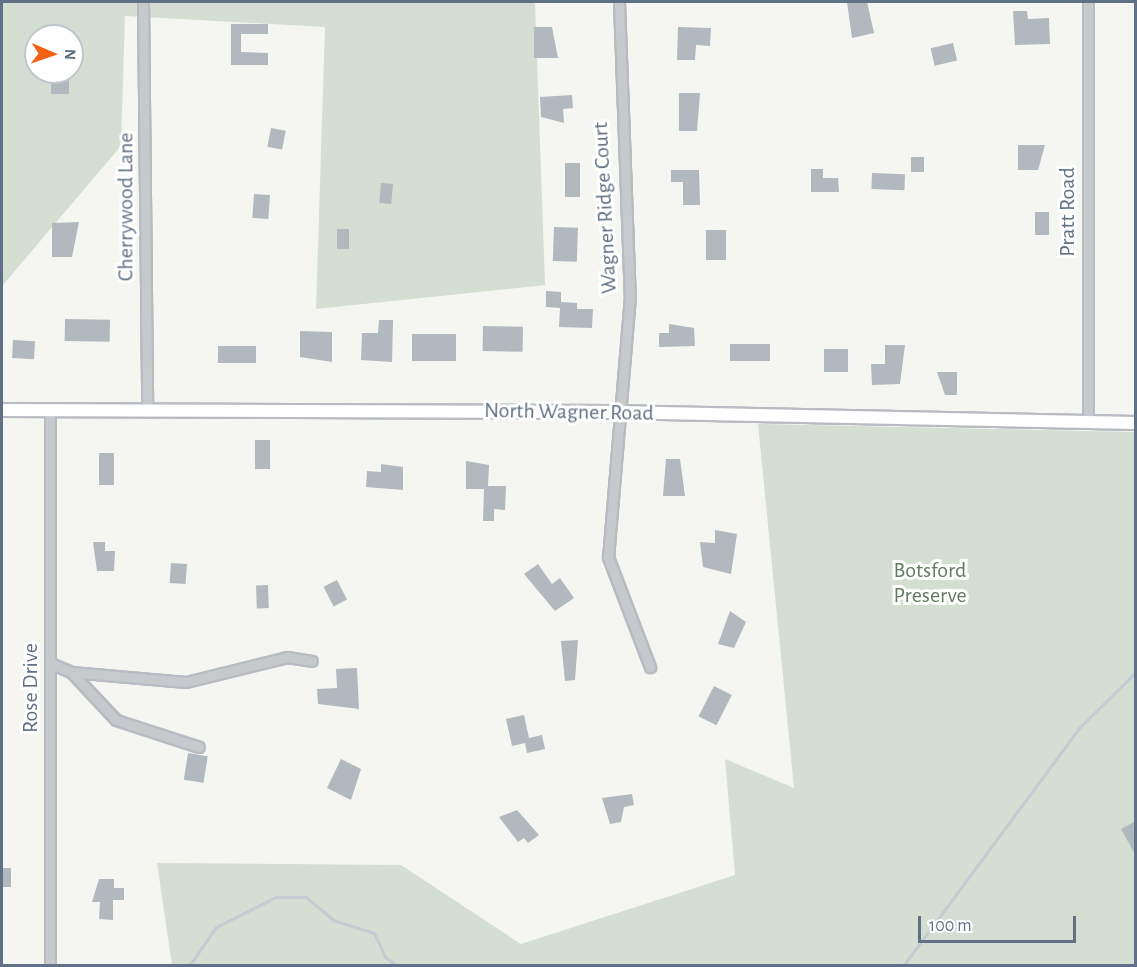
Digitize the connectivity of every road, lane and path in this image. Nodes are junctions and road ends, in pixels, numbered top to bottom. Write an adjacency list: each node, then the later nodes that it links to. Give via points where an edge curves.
1 (143, 2): 6 (street, Cherrywood Lane)
2 (619, 2): 7 (street, Wagner Ridge Court, via 630,296)
3 (1088, 2): 8 (street, Pratt Road)
4 (2, 410): 5 (main road, North Wagner Road)
5 (50, 411): 6 (main road, North Wagner Road); 11 (street, Rose Drive)
6 (147, 412): 7 (main road, North Wagner Road)
7 (623, 412): 8 (main road, North Wagner Road); 12 (street, Wagner Ridge Court, via 608,557)
8 (1089, 423): 9 (main road, North Wagner Road)
9 (1136, 423)
10 (312, 662): 13 (street, via 287,657 186,682)
11 (50, 663): 13 (street); 15 (street, Rose Drive)
12 (650, 667)
13 (71, 672): 14 (street, via 116,720)
14 (199, 747)
15 (50, 966)

